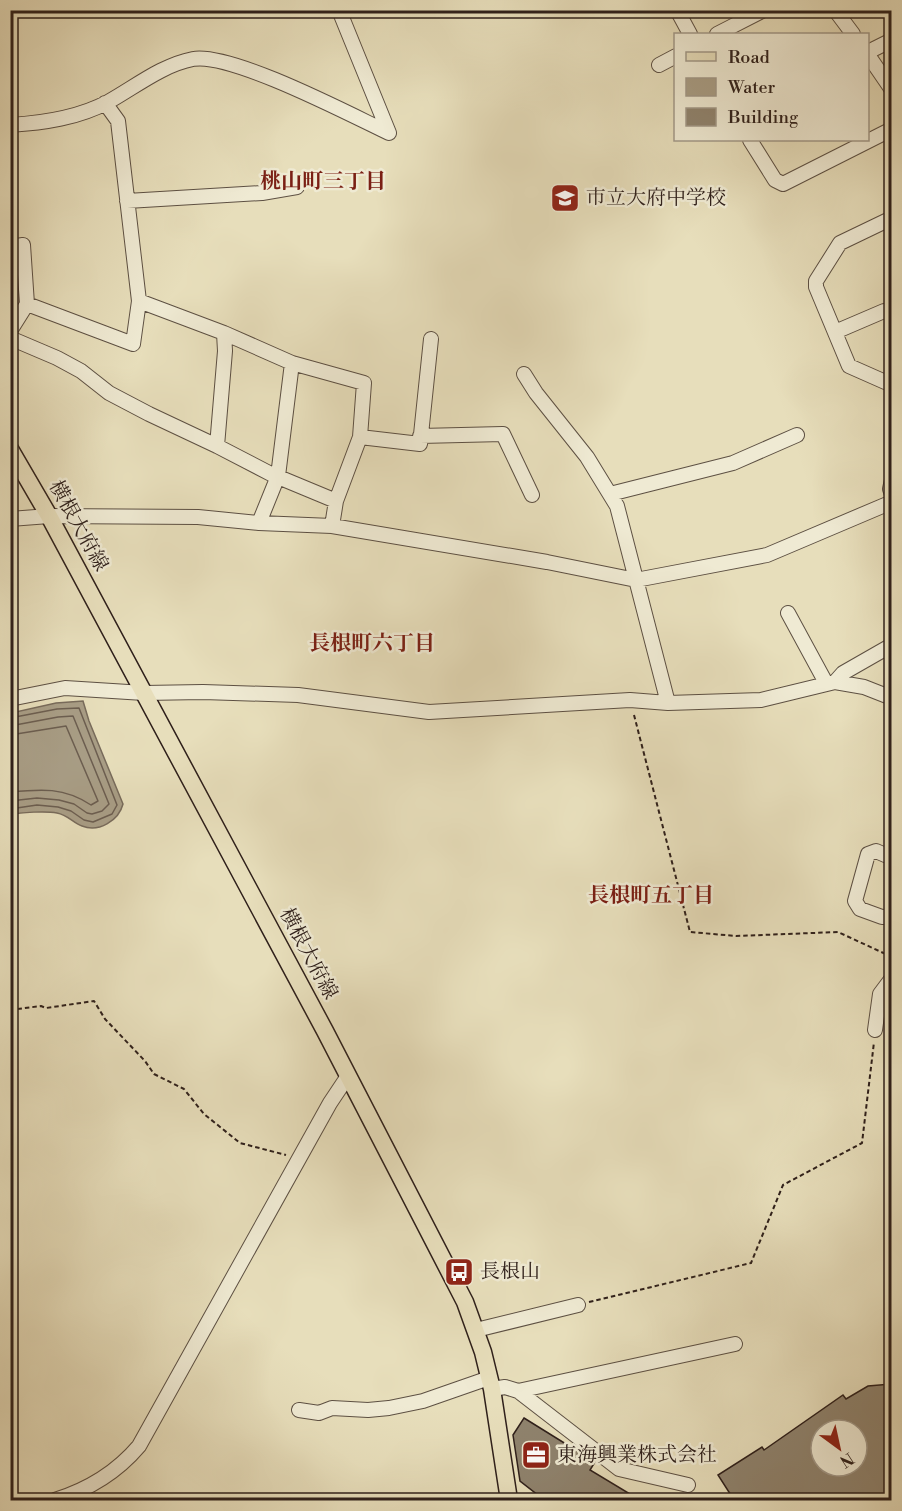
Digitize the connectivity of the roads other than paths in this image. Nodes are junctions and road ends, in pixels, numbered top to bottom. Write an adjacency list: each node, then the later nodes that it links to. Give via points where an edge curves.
1 (339, 10): 16 (street, via 389,133 257,73 195,58 160,71)
2 (677, 10): 7 (street)
3 (732, 10): 6 (street)
4 (764, 10): 6 (street)
5 (835, 10): 9 (street)
6 (739, 23): 8 (street)
7 (689, 33)
8 (719, 33)
9 (852, 33)
10 (891, 40): 11 (street)
11 (869, 52)
12 (869, 56): 15 (street)
13 (674, 57): 14 (street)
14 (659, 65)
15 (891, 90)
16 (105, 103): 17 (street, via 66,118); 23 (street, via 118,121)
17 (10, 125)
18 (891, 129): 19 (street)
19 (869, 140)
20 (751, 141): 21 (street, via 775,180 783,184)
21 (867, 141)
22 (297, 187): 23 (street, via 262,193)
23 (127, 201): 26 (street)
24 (891, 218): 30 (street, via 840,243 816,281)
25 (10, 247): 27 (street, via 23,245)
26 (139, 301): 27 (street, via 133,344); 31 (street)
27 (27, 304): 29 (street)
28 (891, 311): 30 (street)
29 (10, 331)
30 (835, 332): 36 (street, via 849,366)
31 (224, 333): 34 (street); 40 (street)
32 (10, 338): 40 (street, via 57,358 109,393)
33 (430, 339): 38 (street)
34 (292, 363): 39 (street, via 364,383); 42 (street)
35 (524, 374): 44 (street)
36 (891, 385)
37 (797, 435): 44 (street, via 733,464)
38 (420, 436): 39 (street, via 420,444); 46 (street, via 503,434)
39 (360, 437): 47 (street)
40 (217, 446): 42 (street)
41 (10, 449): 49 (main road, 横根大府線)
42 (278, 476): 47 (street); 51 (street)
43 (891, 480): 45 (street)
44 (610, 494): 53 (street, via 617,506)
45 (891, 494)
46 (532, 495)
47 (336, 501): 52 (street)
48 (891, 502): 53 (street, via 767,555)
49 (49, 516): 50 (street); 51 (street, via 198,517); 57 (main road, 横根大府線)
50 (10, 519)
51 (259, 523): 52 (street)
52 (332, 526): 53 (street, via 547,561)
53 (636, 580): 60 (street)
54 (788, 613): 56 (street)
55 (891, 645): 56 (street)
56 (831, 683): 58 (street, via 864,687); 60 (street, via 761,700)
57 (144, 693): 59 (street, via 64,688); 60 (street, via 298,695 429,712 630,700); 65 (main road, 横根大府線)
58 (891, 698)
59 (10, 699)
60 (668, 703)
61 (891, 858): 62 (street, via 876,850 868,854 855,902 860,909 882,917)
62 (891, 913)
63 (891, 978): 64 (street, via 880,994)
64 (875, 1030)
65 (348, 1076): 67 (main road, 横根大府線); 73 (street, via 139,1446 106,1476)
66 (578, 1305): 67 (street)
67 (476, 1330): 69 (main road, 横根大府線)
68 (735, 1344): 70 (street)
69 (490, 1383): 70 (street); 71 (street, via 388,1408 332,1408 319,1413); 76 (main road, 横根大府線)
70 (518, 1391): 72 (street, via 619,1469)
71 (299, 1410)
72 (688, 1485)
73 (74, 1494): 74 (street); 75 (street)
74 (55, 1500)
75 (90, 1500)
76 (509, 1500)

